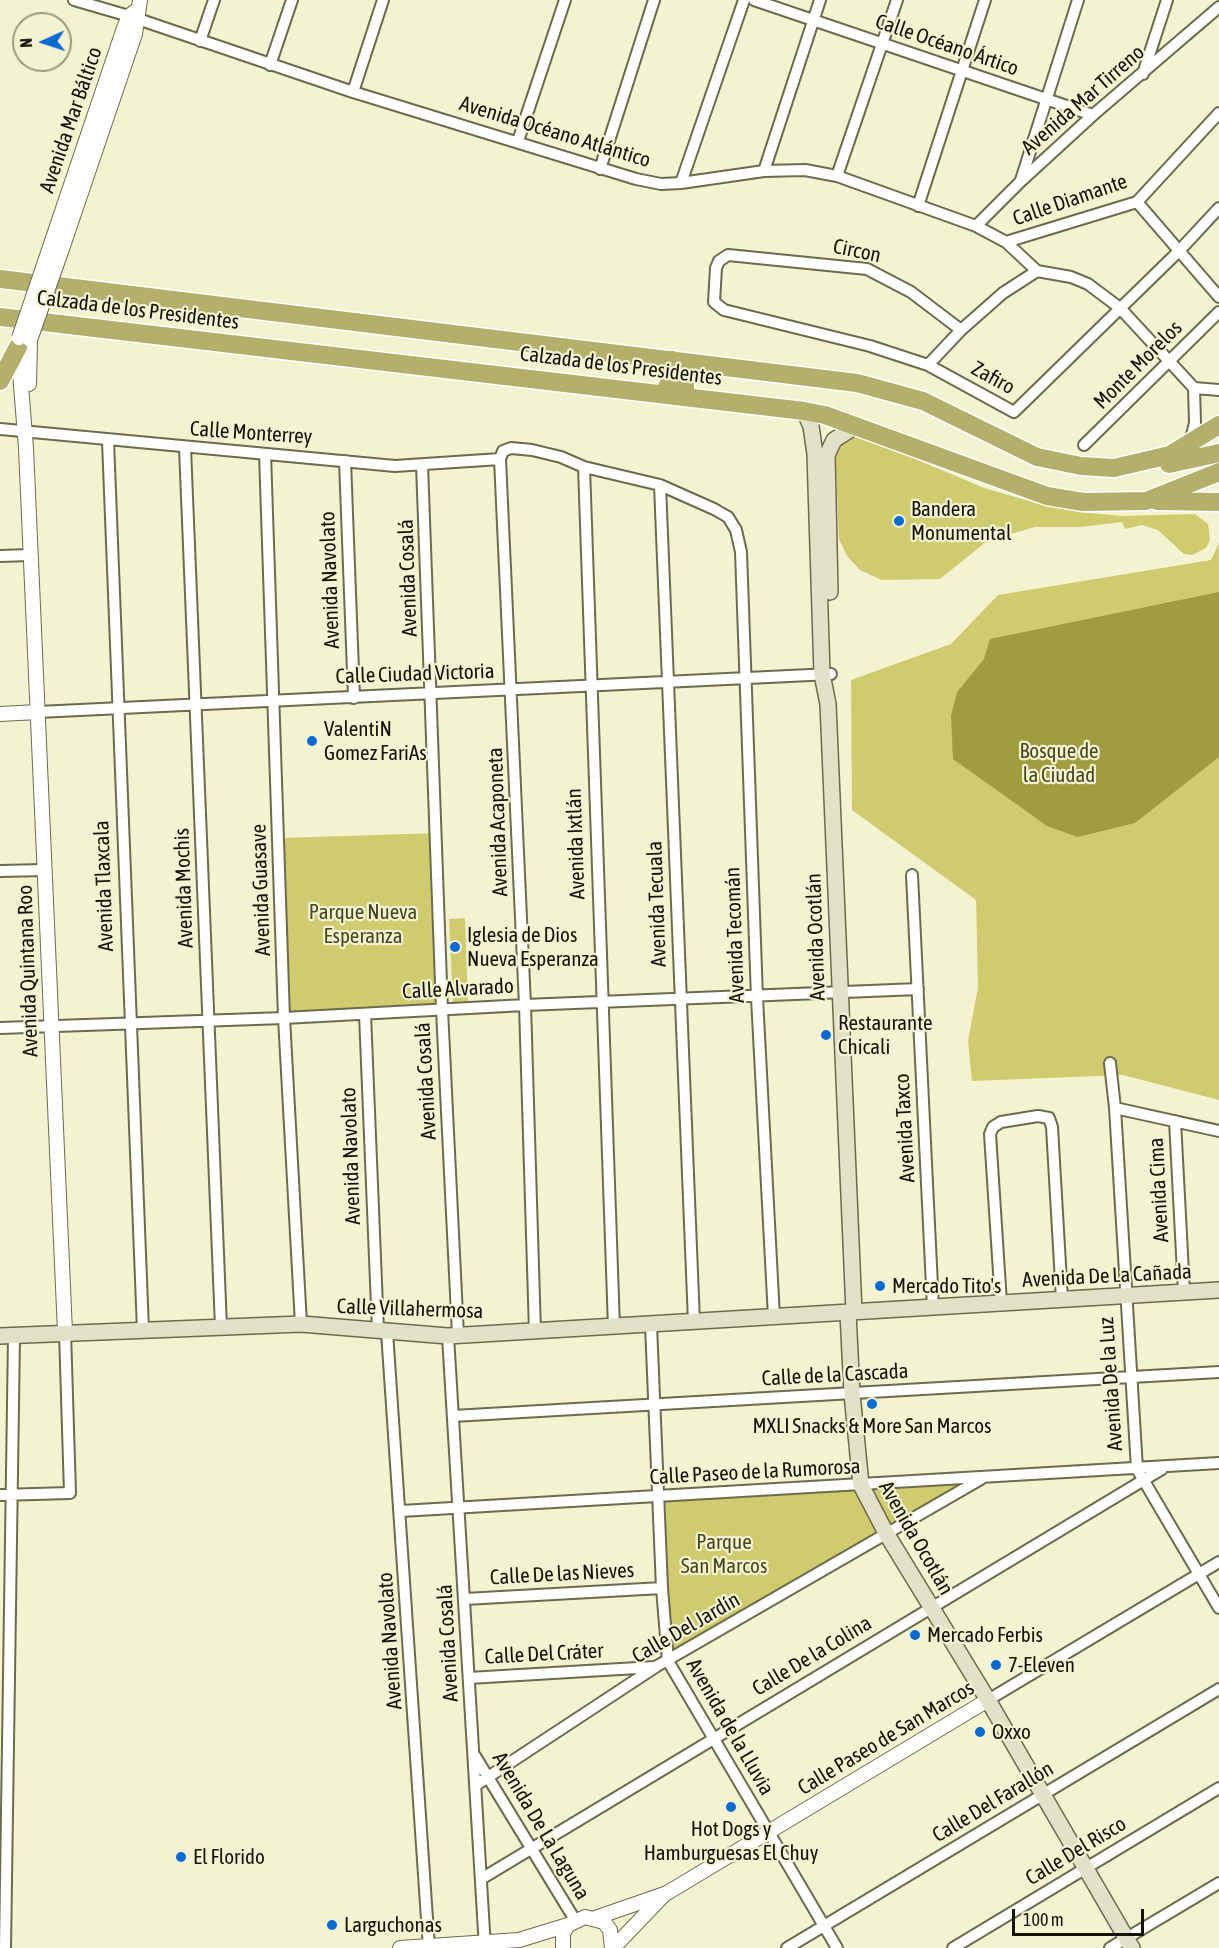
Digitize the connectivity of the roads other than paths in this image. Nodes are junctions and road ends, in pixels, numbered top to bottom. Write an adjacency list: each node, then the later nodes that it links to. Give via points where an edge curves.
1 (75, 0): 15 (street, Avenida Océano Atlántico)
2 (214, 0): 17 (street)
3 (292, 0): 19 (street)
4 (383, 0): 22 (street)
5 (565, 0): 26 (street)
6 (654, 0): 27 (street)
7 (744, 0): 31 (street)
8 (754, 0): 16 (street, Calle Océano Ártico)
9 (820, 0): 16 (street)
10 (897, 0): 18 (street)
11 (984, 0): 20 (street)
12 (1078, 0): 23 (street)
13 (1167, 0): 21 (street)
14 (1219, 7): 21 (street, Avenida Mar Tirreno)
15 (136, 11): 17 (street, Avenida Océano Atlántico); 46 (street, Avenida Mar Báltico, bridge)
16 (813, 20): 18 (street, Calle Océano Ártico); 28 (street)
17 (200, 41): 19 (street, Avenida Océano Atlántico)
18 (882, 43): 20 (street, Calle Océano Ártico); 29 (street)
19 (270, 65): 22 (street, Avenida Océano Atlántico)
20 (961, 70): 23 (street, Calle Océano Ártico); 33 (street)
21 (1143, 74): 25 (street, Avenida Mar Tirreno)
22 (353, 92): 26 (street, Avenida Océano Atlántico)
23 (1046, 98): 25 (street, Calle Océano Ártico); 30 (street)
24 (1219, 113): 32 (street, Calle Diamante)
25 (1093, 115): 30 (street, Avenida Mar Tirreno)
26 (518, 141): 27 (street, Avenida Océano Atlántico)
27 (600, 169): 31 (street, Avenida Océano Atlántico, via 661,184)
28 (764, 171): 29 (street, Avenida Océano Atlántico, via 804,170); 31 (street, Avenida Océano Atlántico)
29 (837, 176): 33 (street, Avenida Océano Atlántico)
30 (1021, 181): 35 (street, Avenida Mar Tirreno)
31 (681, 183)
32 (1137, 202): 36 (street, Calle Diamante); 37 (street)
33 (918, 206): 35 (street, Avenida Océano Atlántico)
34 (1219, 208): 37 (street, Zafiro)
35 (976, 226): 36 (street, Avenida Océano Atlántico)
36 (1006, 242): 38 (street, Avenida Océano Atlántico)
37 (1179, 251): 40 (street); 42 (street, Zafiro)
38 (1037, 271): 42 (street, via 1088,284); 45 (street, via 1003,293)
39 (0, 279): 47 (highway, Calzada de los Presidentes)
40 (1219, 297)
41 (714, 302): 45 (street, Circon, via 716,268 728,255 867,269 911,292); 50 (street, Zafiro, via 730,313 870,346)
42 (1120, 308): 48 (street); 50 (street, Zafiro, via 1017,411 1010,411)
43 (1219, 312): 48 (street, Monte Morelos)
44 (0, 317): 54 (highway, Calzada de los Presidentes)
45 (961, 330): 50 (street)
46 (23, 342): 51 (highway); 60 (street, Avenida Quintana Roo)
47 (673, 360): 49 (highway, Calzada de los Presidentes); 54 (highway, via 671,381)
48 (1169, 361): 52 (street); 62 (street, Monte Morelos)
49 (694, 363): 55 (highway, via 685,378); 64 (highway, Calzada de los Presidentes, via 885,388 950,413 1020,450 1059,463 1114,468)
50 (928, 365)
51 (0, 381)
52 (1194, 388): 53 (street); 64 (street, via 1195,423)
53 (1219, 390)
54 (665, 393): 55 (highway, Calzada de los Presidentes)
55 (685, 396): 56 (highway, Calzada de los Presidentes)
56 (804, 411): 57 (highway, Calzada de los Presidentes); 78 (main road, Avenida Ocotlán, via 811,426 815,454)
57 (856, 426): 73 (highway, Calzada de los Presidentes, via 1047,496 1083,502); 78 (main road, Avenida Ocotlán, via 834,440 827,455)
58 (0, 429): 60 (street, Calle Monterrey)
59 (1216, 430): 64 (highway, Calzada de los Presidentes)
60 (26, 432): 61 (street, Calle Monterrey); 76 (street, Avenida Quintana Roo)
61 (108, 441): 63 (street, Calle Monterrey); 87 (street, Avenida Tlaxcala)
62 (1084, 446)
63 (185, 448): 66 (street, Calle Monterrey); 86 (street, Avenida Mochis)
64 (1188, 452): 65 (highway)
65 (1219, 453)
66 (264, 454): 68 (street, Calle Monterrey); 85 (street, Avenida Guasave)
67 (501, 457): 69 (street, Calle Monterrey); 70 (street, Calle Monterrey, via 511,448 532,450); 82 (street, Avenida Acaponeta)
68 (345, 462): 69 (street, Calle Monterrey); 84 (street, Avenida Navolato)
69 (422, 465): 83 (street, Avenida Cosalá)
70 (584, 467): 72 (street, Calle Monterrey); 81 (street, Avenida Ixtlán)
71 (1219, 472): 73 (highway, Calzada de los Presidentes)
72 (660, 485): 75 (street, Calle Monterrey, via 728,517); 80 (street, Avenida Tecuala)
73 (1146, 501): 74 (highway)
74 (1219, 502)
75 (741, 552): 79 (street, Avenida Tecomán)
76 (30, 555): 77 (street); 88 (street, Avenida Quintana Roo)
77 (0, 556)
78 (826, 674): 79 (street, Calle Ciudad Victoria); 94 (main road, Avenida Ocotlán)
79 (744, 680): 80 (street, Calle Ciudad Victoria); 95 (street, Avenida Tecomán)
80 (668, 683): 81 (street, Calle Ciudad Victoria); 96 (street, Avenida Tecuala)
81 (590, 686): 82 (street, Calle Ciudad Victoria); 97 (street, Avenida Ixtlán)
82 (512, 691): 83 (street, Calle Ciudad Victoria); 98 (street, Avenida Acaponeta)
83 (432, 695): 84 (street, Calle Ciudad Victoria); 99 (street, Avenida Cosalá)
84 (354, 698): 85 (street, Calle Ciudad Victoria)
85 (275, 701): 86 (street, Calle Ciudad Victoria); 101 (street, Avenida Guasave)
86 (196, 705): 87 (street, Calle Ciudad Victoria); 102 (street, Avenida Mochis)
87 (117, 709): 88 (street, Calle Ciudad Victoria); 103 (street, Avenida Tlaxcala)
88 (38, 712): 89 (street, Calle Ciudad Victoria); 90 (street, Avenida Quintana Roo)
89 (0, 714)
90 (45, 870): 91 (street); 104 (street, Avenida Quintana Roo)
91 (0, 871)
92 (912, 875): 93 (street, Avenida Taxco)
93 (918, 989): 94 (street, Calle Alvarado); 115 (street, Avenida Taxco)
94 (839, 993): 95 (street, Calle Alvarado); 116 (main road, Avenida Ocotlán)
95 (757, 998): 96 (street, Calle Alvarado); 117 (street, Avenida Tecomán)
96 (681, 999): 97 (street, Calle Alvarado); 118 (street, Avenida Tecuala)
97 (603, 1002): 98 (street, Calle Alvarado); 122 (street, Avenida Ixtlán)
98 (525, 1005): 99 (street, Calle Alvarado); 126 (street, Avenida Acaponeta)
99 (442, 1010): 100 (street, Calle Alvarado); 128 (street, Avenida Cosalá)
100 (365, 1014): 101 (street, Calle Alvarado); 125 (street, Avenida Navolato)
101 (284, 1018): 102 (street, Calle Alvarado); 119 (street, Avenida Guasave)
102 (209, 1020): 103 (street, Calle Alvarado); 121 (street, Avenida Mochis)
103 (129, 1022): 104 (street, Calle Alvarado); 123 (street, Avenida Tlaxcala)
104 (50, 1025): 105 (street, Calle Alvarado); 124 (street, Avenida Quintana Roo)
105 (0, 1028)
106 (1110, 1063): 107 (street, Avenida De la Luz)
107 (1115, 1108): 108 (street); 112 (street, Avenida De la Luz)
108 (1175, 1121): 109 (street); 111 (street, Avenida Cima)
109 (1219, 1131)
110 (1219, 1290): 111 (main road, Avenida De La Cañada)
111 (1184, 1292): 112 (main road, Avenida De La Cañada)
112 (1125, 1296): 113 (main road, Avenida De La Cañada); 130 (street, Avenida De la Luz)
113 (1062, 1299): 114 (main road, Avenida De La Cañada); 114 (street, via 1052,1127 1049,1118 1038,1116 1001,1122 990,1134)
114 (1001, 1303): 115 (main road, Avenida De La Cañada)
115 (933, 1307): 116 (main road, Avenida De La Cañada)
116 (851, 1312): 117 (main road, Calle Villahermosa); 131 (main road, Avenida Ocotlán)
117 (774, 1317): 118 (main road, Calle Villahermosa)
118 (694, 1322): 120 (main road, Calle Villahermosa)
119 (301, 1324): 121 (main road, Calle Villahermosa); 125 (main road, Calle Villahermosa)
120 (651, 1325): 122 (main road, Calle Villahermosa); 132 (street, Avenida de la Lluvia)
121 (221, 1326): 123 (main road, Calle Villahermosa)
122 (614, 1327): 126 (main road, Calle Villahermosa)
123 (143, 1330): 124 (main road, Calle Villahermosa)
124 (65, 1332): 127 (main road, Calle Villahermosa); 140 (street, Avenida Quintana Roo, via 70,1493)
125 (382, 1332): 128 (main road, Calle Villahermosa); 143 (street, Avenida Navolato)
126 (535, 1332): 128 (main road, Calle Villahermosa)
127 (7, 1336): 140 (street)
128 (453, 1336): 133 (street, Avenida Cosalá)
129 (1219, 1372): 130 (street, Calle de la Cascada)
130 (1130, 1377): 131 (street, Calle de la Cascada); 136 (street, Avenida De la Luz)
131 (852, 1394): 132 (street, Calle de la Cascada); 139 (main road, Avenida Ocotlán)
132 (653, 1404): 133 (street, Calle de la Cascada); 141 (street, Avenida de la Lluvia)
133 (453, 1416): 142 (street, Avenida Cosalá)
134 (1219, 1463): 135 (street, Calle Paseo de la Rumorosa)
135 (1164, 1467): 136 (street, Calle Paseo de la Rumorosa); 138 (street, Calle De la Colina)
136 (1137, 1469): 137 (street, Calle Paseo de la Rumorosa); 138 (street, Avenida De la Luz)
137 (983, 1478): 139 (street, Calle Paseo de la Rumorosa); 144 (street, Calle Del Jardín)
138 (1144, 1480): 146 (street, Avenida De la Luz); 149 (street, Calle De la Colina)
139 (861, 1485): 141 (street, Calle Paseo de la Rumorosa); 144 (main road, Avenida Ocotlán)
140 (6, 1495): 151 (street)
141 (658, 1497): 142 (street, Calle Paseo de la Rumorosa); 147 (street, Avenida de la Lluvia)
142 (459, 1507): 143 (street, Calle Paseo de la Rumorosa); 148 (street, Avenida Cosalá)
143 (401, 1511): 175 (street, Avenida Navolato)
144 (886, 1533): 149 (main road, Avenida Ocotlán); 152 (street, Calle Del Jardín)
145 (1219, 1562): 146 (street, Calle Paseo de San Marcos)
146 (1199, 1575): 150 (street, Avenida De la Luz); 156 (street, Calle Paseo de San Marcos)
147 (662, 1588): 148 (street, Calle De las Nieves); 152 (street, Avenida de la Lluvia)
148 (465, 1599): 154 (street, Avenida Cosalá)
149 (932, 1608): 156 (main road, Avenida Ocotlán); 157 (street, Calle De la Colina)
150 (1219, 1608)
151 (4, 1653): 163 (street)
152 (668, 1661): 153 (street, Calle Del Jardín); 157 (street, Avenida de la Lluvia)
153 (657, 1666): 154 (street, Calle Del Cráter); 159 (street, Calle Del Jardín)
154 (469, 1677): 158 (street, Avenida Cosalá)
155 (1219, 1689): 162 (street, Calle Del Farallón)
156 (988, 1700): 162 (main road, Avenida Ocotlán); 164 (street, Calle Paseo de San Marcos)
157 (713, 1739): 164 (street, Avenida de la Lluvia); 165 (street, Calle De la Colina)
158 (474, 1753): 159 (street, Avenida De La Laguna); 160 (street, Avenida Cosalá)
159 (488, 1777): 160 (street, Calle Del Jardín); 165 (street, Avenida De La Laguna)
160 (476, 1785): 167 (street, Avenida Cosalá)
161 (1219, 1788): 166 (street, Calle Del Risco)
162 (1044, 1794): 166 (main road, Avenida Ocotlán); 172 (street, Calle Del Farallón)
163 (3, 1809): 176 (street)
164 (770, 1833): 169 (street, Calle Paseo de San Marcos); 172 (street, Avenida de la Lluvia)
165 (530, 1849): 167 (street, Calle De la Colina); 171 (street, Avenida De La Laguna)
166 (1087, 1867): 173 (main road, Avenida Ocotlán); 182 (street, Calle Del Risco)
167 (481, 1879): 174 (street, Avenida Cosalá)
168 (1219, 1883): 173 (street)
169 (667, 1893): 170 (street, Calle Paseo de San Marcos); 179 (street, Calle Paseo de San Marcos)
170 (595, 1918): 171 (street, Calle Paseo de San Marcos); 179 (street, via 610,1930)
171 (571, 1922): 174 (street, Calle Paseo de San Marcos, via 519,1940); 178 (street, via 563,1933)
172 (825, 1927): 180 (street, Calle Del Farallón); 181 (street, Avenida de la Lluvia)
173 (1129, 1943): 183 (street)
174 (485, 1945): 175 (street, Calle Paseo de San Marcos)
175 (429, 1947): 177 (street, Calle Paseo de San Marcos)
176 (5, 1948)
177 (400, 1948)
178 (563, 1948)
179 (613, 1948)
180 (787, 1948)
181 (837, 1948)
182 (953, 1948)
183 (1110, 1948)

